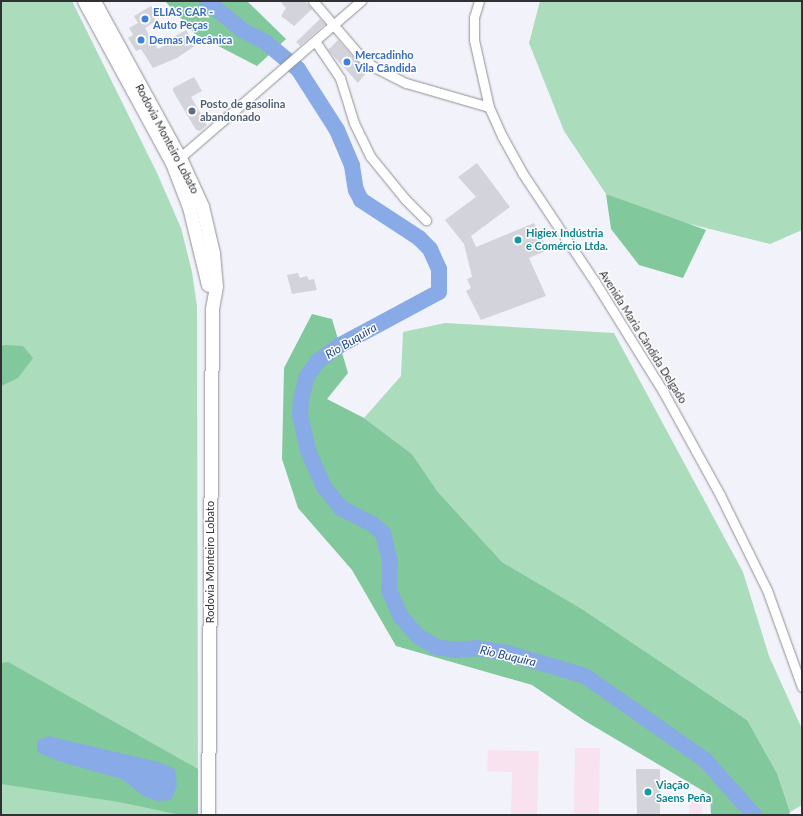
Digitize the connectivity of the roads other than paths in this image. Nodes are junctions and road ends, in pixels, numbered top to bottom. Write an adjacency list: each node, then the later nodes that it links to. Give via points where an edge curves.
1 (84, 1): 9 (main road, Rodovia Monteiro Lobato)
2 (94, 1): 9 (main road, Rodovia Monteiro Lobato)
3 (314, 1): 6 (street)
4 (361, 1): 6 (street)
5 (479, 1): 8 (street, Avenida Maria Cândida Delgado, via 474,17 474,40)
6 (334, 26): 7 (street); 8 (street, via 361,56 387,75)
7 (315, 41): 9 (street); 10 (street, via 340,78 354,123 370,156)
8 (489, 107): 11 (street, Avenida Maria Cândida Delgado, via 523,174 656,380 720,495 767,590)
9 (176, 161): 12 (main road, Rodovia Monteiro Lobato, via 201,251 212,309)
10 (426, 220)
11 (802, 688)
12 (210, 815)

